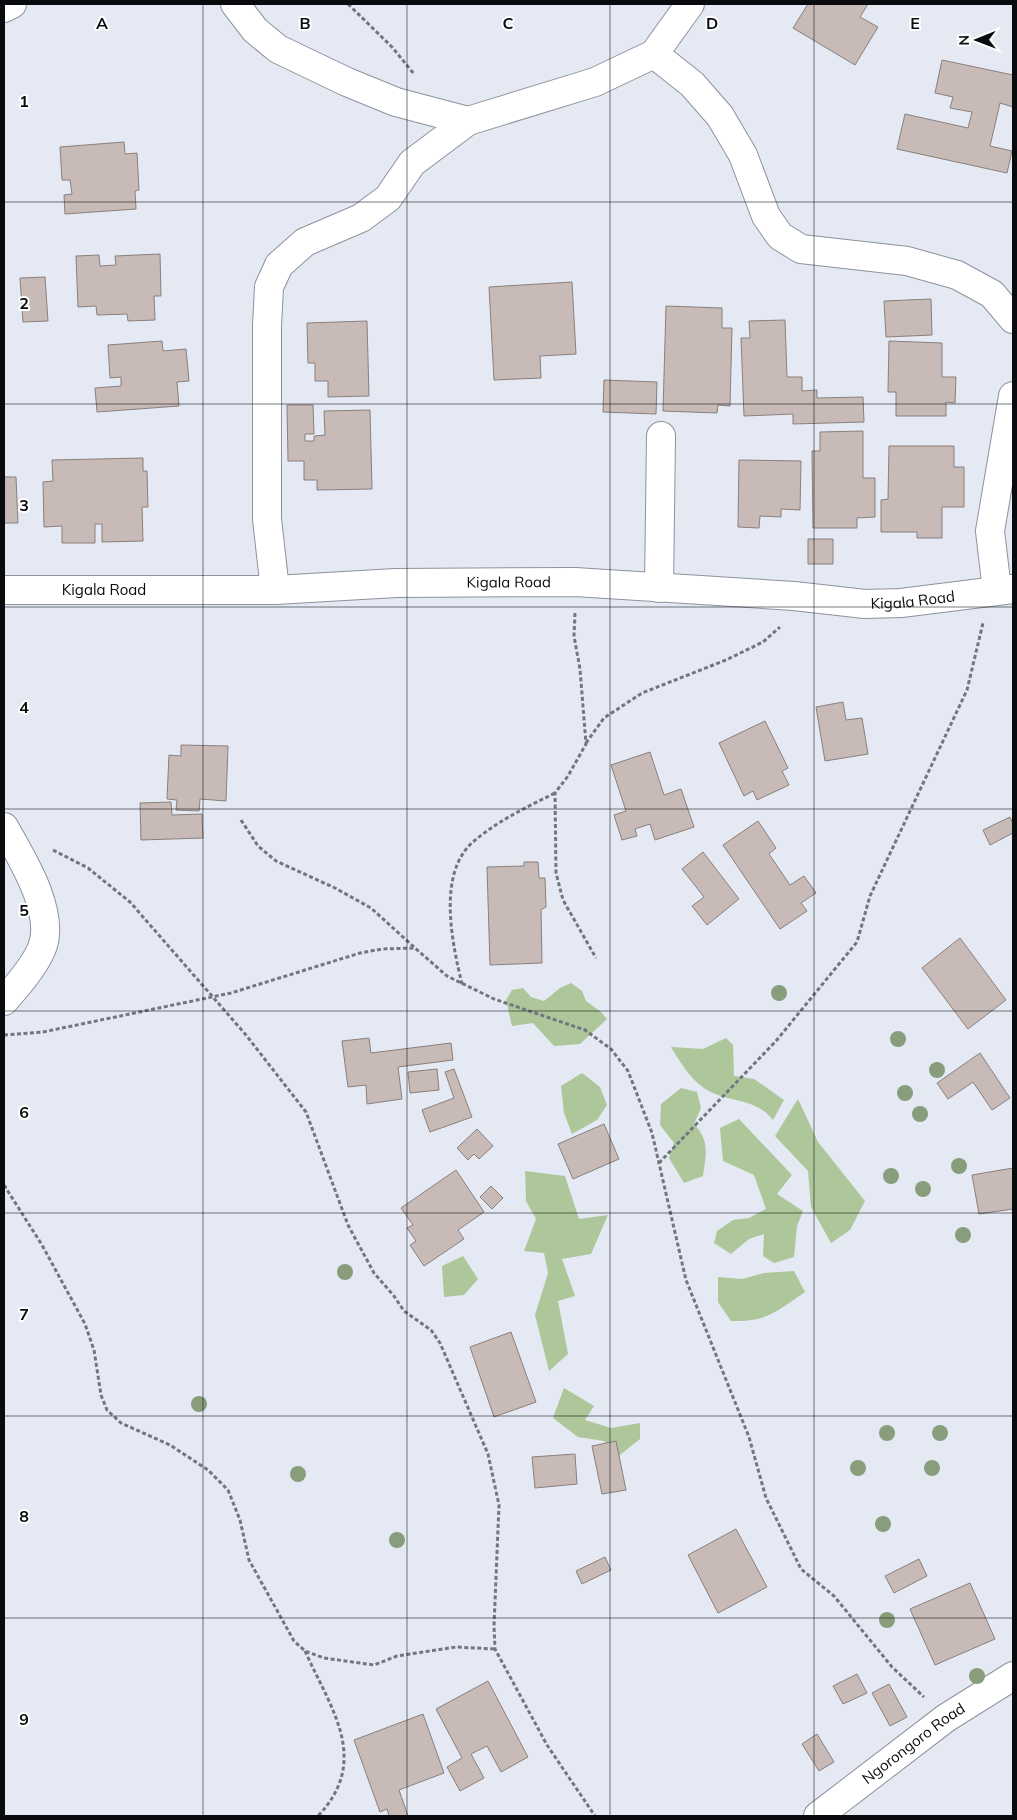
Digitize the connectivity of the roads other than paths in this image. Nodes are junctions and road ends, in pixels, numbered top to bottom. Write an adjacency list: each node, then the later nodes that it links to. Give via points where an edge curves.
1 (12, 4): 4 (street)
2 (236, 4): 6 (street, via 255,30 278,48 396,102)
3 (690, 4): 5 (street)
4 (4, 8)
5 (654, 54): 6 (street, via 595,82); 7 (street, via 692,84 720,116 743,155 766,216 780,236 801,249 907,261 958,275 992,294)
6 (468, 121): 12 (street, via 412,163 388,198 361,218 305,242 279,264 269,287 267,520)
7 (1013, 319)
8 (1013, 396): 13 (street, via 990,531)
9 (661, 436): 10 (street)
10 (658, 588): 12 (street, Kigala Road, via 575,582 396,583); 13 (street, Kigala Road, via 874,604)
11 (4, 590): 12 (street, Kigala Road)
12 (275, 590)
13 (1001, 590)
14 (4, 827): 15 (street, via 27,866 40,900 44,923 42,948)
15 (4, 1001)
16 (1013, 1676): 17 (street, Ngorongoro Road, via 946,1718)
17 (818, 1816)

